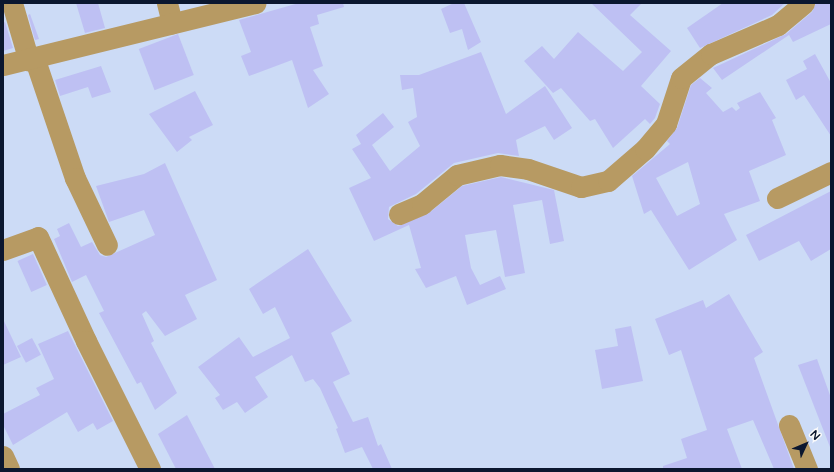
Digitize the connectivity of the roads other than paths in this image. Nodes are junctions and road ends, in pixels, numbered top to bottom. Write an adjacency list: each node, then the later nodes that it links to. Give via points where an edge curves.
1 (12, 3): 5 (street)
2 (804, 3): 9 (street, via 778,25 711,54 681,78 666,124 645,149 608,181 581,187 528,169 500,165 457,175 422,204)
3 (244, 4): 4 (street)
4 (169, 13): 5 (street)
5 (32, 61): 6 (street); 10 (street, via 75,178)
6 (3, 65)
7 (831, 172): 8 (street)
8 (777, 198)
9 (400, 214)
10 (107, 245)
11 (3, 250): 15 (street, via 38,236 86,341)
12 (789, 425): 16 (street)
13 (3, 456): 14 (street)
14 (9, 469)
15 (150, 469)
16 (807, 469)

